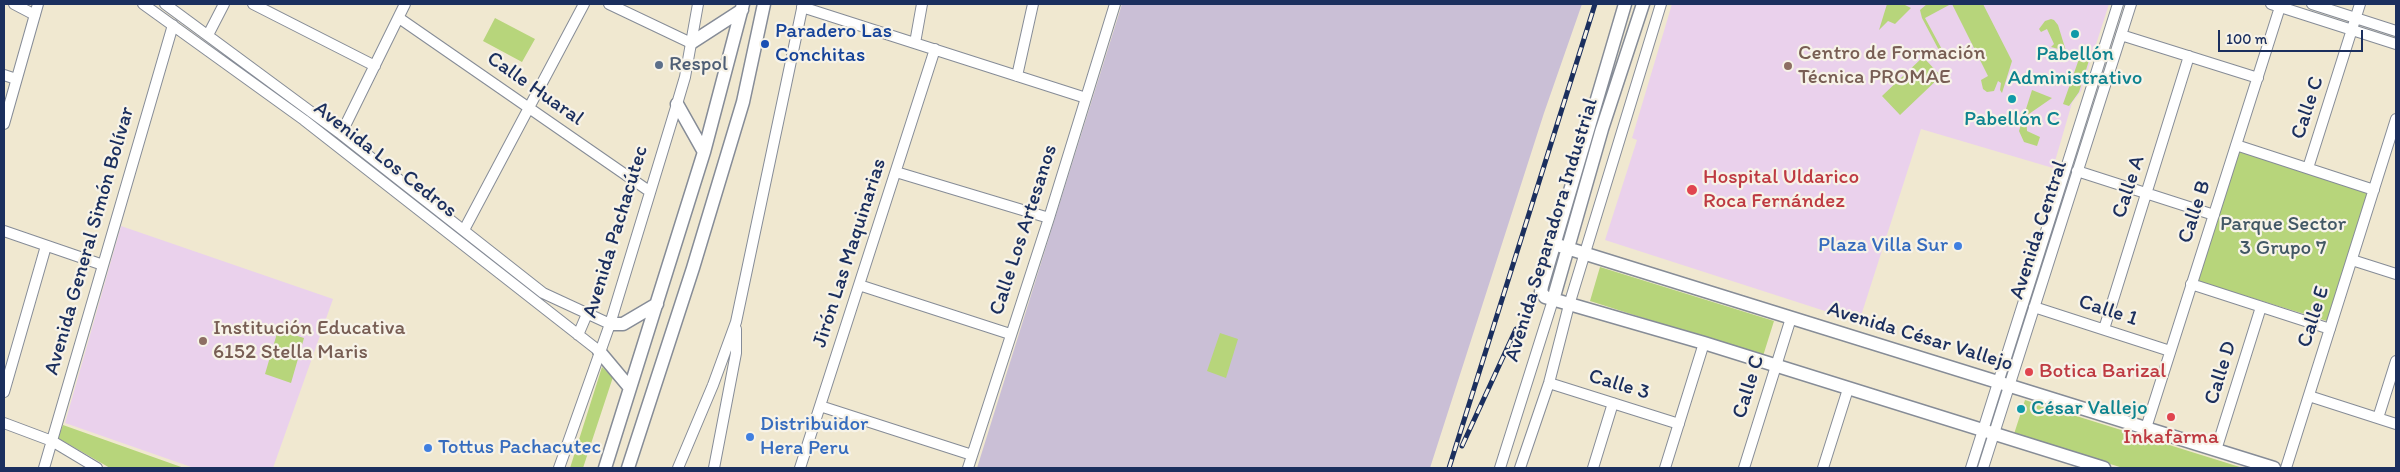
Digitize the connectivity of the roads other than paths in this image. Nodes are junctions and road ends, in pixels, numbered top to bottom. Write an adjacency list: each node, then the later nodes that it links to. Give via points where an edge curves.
1 (14, 4): 26 (street)
2 (38, 4): 26 (street)
3 (143, 4): 29 (street, Avenida Los Cedros)
4 (165, 4): 32 (street, Avenida Los Cedros)
5 (224, 4): 32 (street)
6 (253, 4): 39 (street)
7 (406, 4): 28 (street)
8 (584, 4): 46 (street)
9 (608, 4): 25 (street)
10 (698, 4): 34 (street, Avenida Pachacútec)
11 (764, 4): 69 (main road, via 743,102)
12 (922, 4): 35 (street)
13 (1033, 4): 41 (street)
14 (1115, 4): 44 (street, Calle Los Artesanos)
15 (1625, 4): 62 (main road, Avenida Separadora Industrial)
16 (1643, 4): 64 (main road, Avenida Separadora Industrial, via 1602,129)
17 (1662, 4): 65 (street, Avenida Separadora Industrial)
18 (2118, 4): 92 (street, Avenida Central)
19 (2131, 4): 33 (street, Avenida Central)
20 (2312, 4): 27 (street)
21 (2360, 4): 27 (street, Calle C)
22 (802, 5): 35 (street); 80 (street)
23 (2275, 5): 30 (street); 42 (street, Calle B)
24 (743, 7): 34 (main road); 51 (main road)
25 (625, 8): 34 (street)
26 (35, 15): 43 (street)
27 (2356, 17): 30 (street, Calle C); 31 (street)
28 (399, 18): 39 (street); 46 (street, Calle Huaral)
29 (172, 25): 68 (street, Avenida General Simón Bolívar); 85 (street, Avenida Los Cedros, via 304,120)
30 (2352, 29): 36 (street); 52 (street, Calle C)
31 (2396, 31)
32 (208, 35): 49 (street, Avenida Los Cedros)
33 (2121, 35): 38 (street); 53 (street, Avenida Central)
34 (691, 43): 45 (street, Avenida Pachacútec)
35 (915, 43): 37 (street)
36 (2396, 44)
37 (935, 49): 41 (street); 54 (street, Jirón Las Maquinarias)
38 (2189, 56): 42 (street); 57 (street, Calle A)
39 (375, 66): 49 (street)
40 (4, 75): 43 (street)
41 (1017, 76): 44 (street)
42 (2258, 78): 50 (street, Calle B)
43 (16, 79): 48 (street)
44 (1086, 98): 59 (street, Calle Los Artesanos)
45 (677, 104): 51 (main road); 56 (street, Avenida Pachacútec)
46 (528, 108): 56 (street, Calle Huaral); 60 (street)
47 (2396, 121): 55 (street, Calle E)
48 (4, 124)
49 (341, 134): 60 (street, Avenida Los Cedros)
50 (2236, 145): 52 (street); 58 (street, Calle B)
51 (704, 152): 67 (main road)
52 (2308, 168): 55 (street)
53 (2077, 171): 57 (street); 76 (street, Avenida Central)
54 (896, 172): 59 (street); 72 (street, Jirón Las Maquinarias)
55 (2374, 190): 66 (street, Calle E)
56 (649, 191): 81 (street, Avenida Pachacútec)
57 (2146, 193): 58 (street); 82 (street, Calle A)
58 (2214, 215): 71 (street, Calle B)
59 (1050, 218): 84 (street, Calle Los Artesanos)
60 (464, 230): 78 (street, Avenida Los Cedros, via 543,293)
61 (4, 231): 63 (street)
62 (1554, 244): 64 (main road, Avenida César Vallejo); 73 (main road, Avenida Separadora Industrial, via 1541,292)
63 (46, 246): 68 (street); 95 (street)
64 (1569, 250): 65 (main road, Avenida César Vallejo); 73 (main road, Avenida Separadora Industrial)
65 (1585, 254): 75 (street, Avenida Separadora Industrial); 79 (main road, Avenida César Vallejo)
66 (2352, 260): 70 (street); 83 (street, Calle E)
67 (671, 261): 69 (main road); 74 (main road)
68 (103, 265): 105 (street, Avenida General Simón Bolívar)
69 (693, 268): 112 (main road)
70 (2396, 274)
71 (2192, 284): 77 (street); 88 (street, Calle B)
72 (859, 285): 84 (street); 98 (street, Jirón Las Maquinarias)
73 (1553, 300): 75 (main road); 117 (street, Avenida Separadora Industrial)
74 (657, 304): 81 (main road, via 623,324); 93 (main road)
75 (1569, 305): 86 (main road); 91 (street, Avenida Separadora Industrial)
76 (2034, 307): 82 (street, Calle 1); 92 (street, Avenida Central)
77 (2261, 307): 83 (street); 106 (street, Calle D)
78 (586, 314): 81 (street, Avenida Los Cedros); 85 (street)
79 (1791, 318): 90 (street, Calle C); 92 (main road, Avenida César Vallejo)
80 (736, 322): 113 (street); 114 (street, via 736,353)
81 (610, 324): 87 (street, Avenida Pachacútec)
82 (2104, 329): 88 (street, Calle 1)
83 (2330, 329): 96 (street, Calle E)
84 (1010, 334): 107 (street, Calle Los Artesanos)
85 (578, 335): 87 (street, Avenida Los Cedros)
86 (1704, 343): 90 (main road); 101 (street)
87 (599, 351): 93 (main road); 110 (street, Avenida Pachacútec)
88 (2170, 351): 103 (street, Calle B)
89 (2396, 361): 99 (street)
90 (1776, 366): 94 (main road); 121 (street, Calle C)
91 (1548, 383): 97 (street, Calle 3); 118 (street, Avenida Separadora Industrial)
92 (2004, 384): 103 (main road, Avenida César Vallejo); 104 (street, Avenida Central)
93 (630, 388): 111 (main road)
94 (1848, 389): 104 (main road); 122 (street)
95 (4, 392)
96 (2309, 396): 99 (street); 127 (street, Calle E)
97 (1613, 403): 101 (street, Calle 3); 119 (street)
98 (820, 406): 107 (street); 115 (street, Jirón Las Maquinarias)
99 (2378, 418): 102 (street)
100 (4, 423): 105 (street)
101 (1679, 424): 120 (street)
102 (2396, 424)
103 (2146, 428): 106 (main road, Avenida César Vallejo)
104 (1989, 432): 123 (street, Avenida Central); 124 (street, Avenida Central); 125 (main road)
105 (52, 441): 108 (street, Avenida General Simón Bolívar); 109 (street)
106 (2216, 450): 126 (main road, Avenida César Vallejo)
107 (972, 455): 116 (street, Calle Los Artesanos)
108 (44, 468)
109 (97, 468)
110 (559, 468)
111 (605, 468)
112 (628, 468)
113 (678, 468)
114 (714, 468)
115 (800, 468)
116 (968, 468)
117 (1500, 468)
118 (1520, 468)
119 (1593, 468)
120 (1665, 468)
121 (1744, 468)
122 (1823, 468)
123 (1971, 468)
124 (1983, 468)
125 (2104, 468)
126 (2274, 468)
127 (2286, 468)

